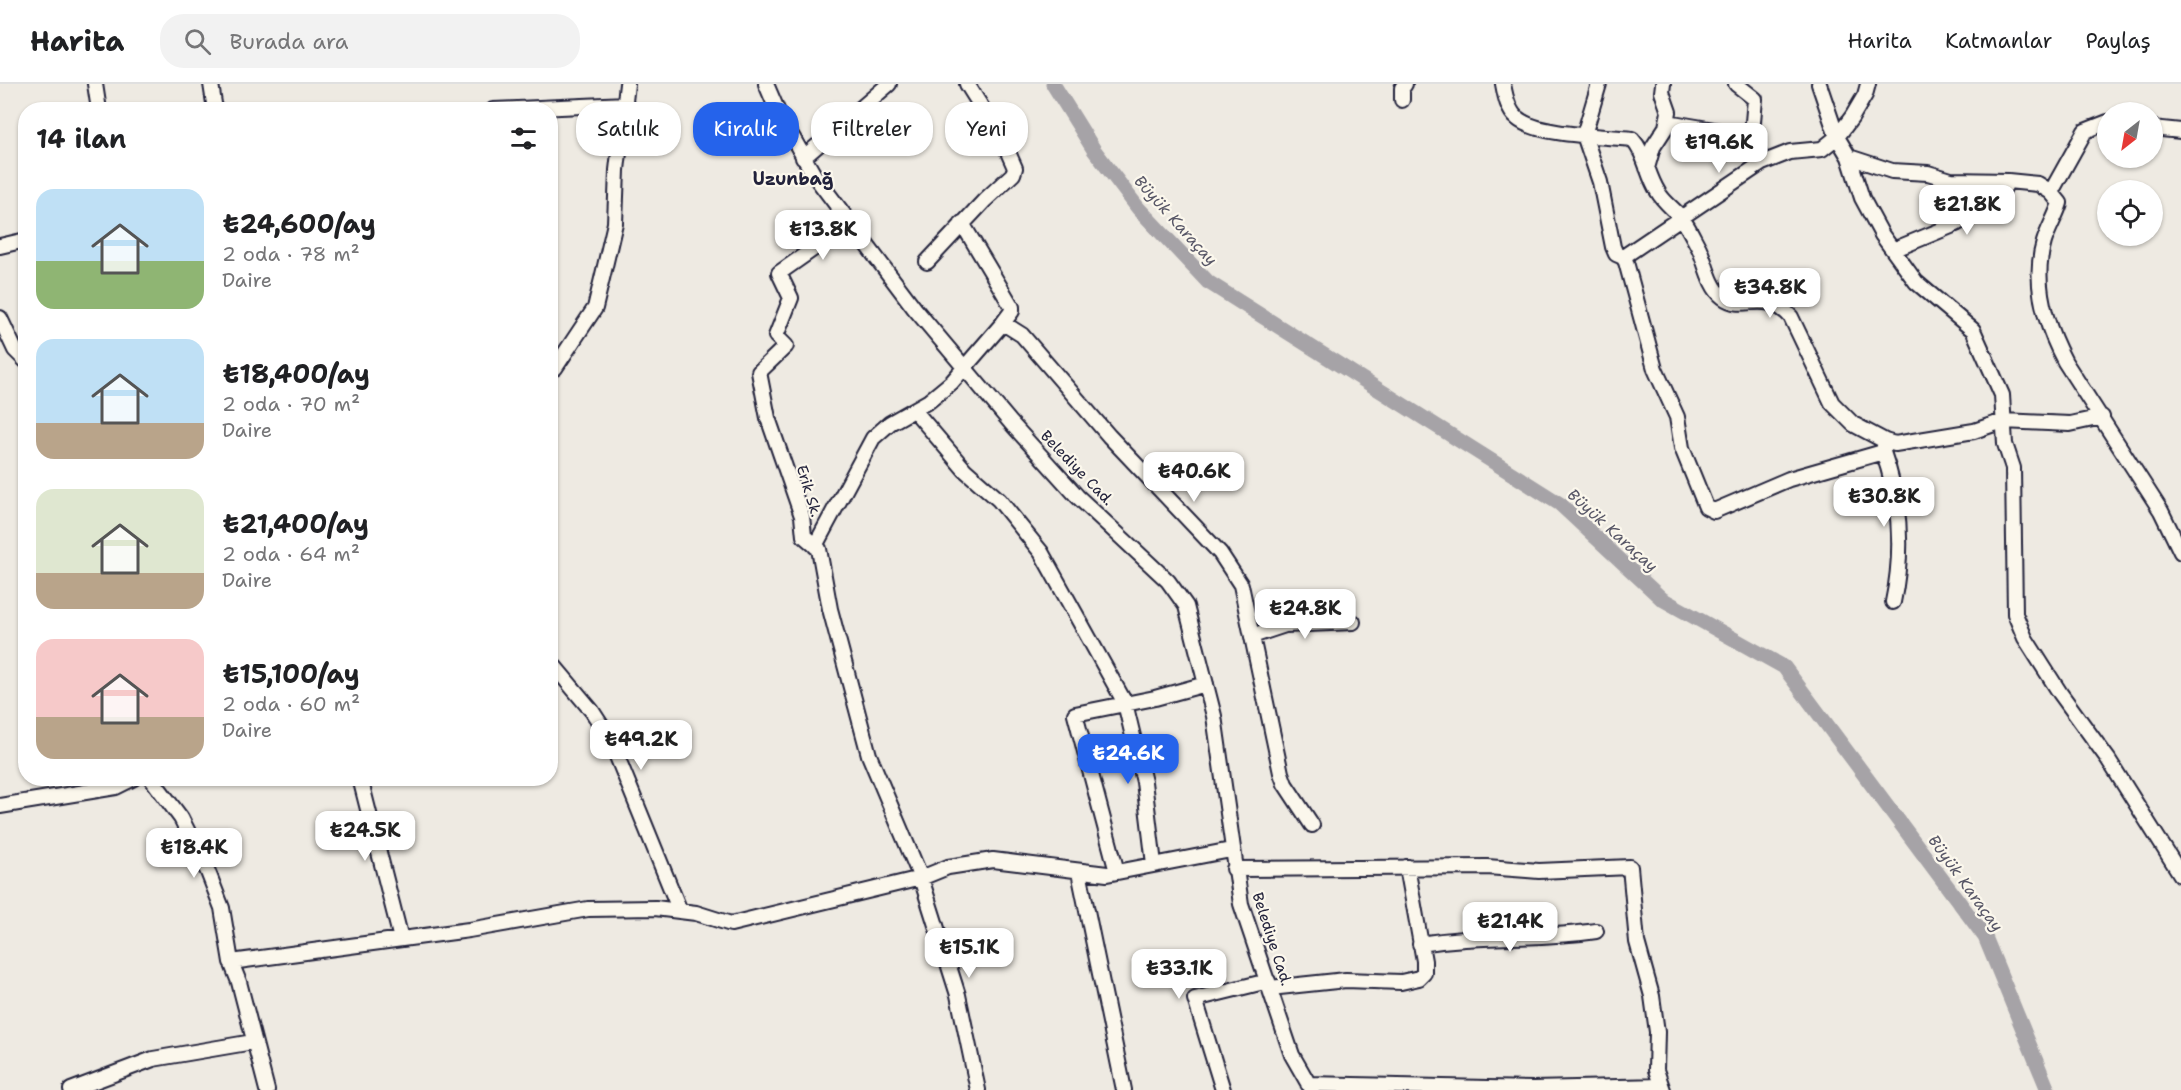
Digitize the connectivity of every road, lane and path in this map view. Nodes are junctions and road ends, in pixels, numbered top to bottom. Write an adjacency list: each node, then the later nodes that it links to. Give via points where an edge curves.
1 (95, 84): 15 (street)
2 (211, 84): 16 (street)
3 (627, 84): 17 (street)
4 (766, 84): 29 (street, Belediye Cad.)
5 (889, 84): 29 (street)
6 (967, 84): 36 (street, via 1015,168)
7 (1405, 84): 14 (street)
8 (1503, 84): 25 (street, via 1515,117 1528,126)
9 (1599, 84): 25 (street)
10 (1663, 84): 20 (street, via 1662,92 1670,107)
11 (1736, 84): 24 (street, via 1755,99)
12 (1819, 84): 26 (street)
13 (1868, 84): 26 (street)
14 (1402, 100)
15 (98, 102)
16 (214, 102)
17 (626, 102)
18 (576, 106): 19 (street)
19 (558, 107)
20 (1667, 122): 24 (street); 31 (street, via 1653,147)
21 (2097, 126): 33 (street, via 2085,131)
22 (2163, 129): 23 (street)
23 (2181, 131)
24 (1752, 133): 30 (street)
25 (1584, 135): 31 (street, via 1632,139); 40 (street, via 1600,182 1613,247 1616,254)
26 (1837, 137): 28 (street); 30 (street, via 1822,148 1790,152)
27 (619, 156): 45 (street, via 615,223 595,308)
28 (1849, 157): 32 (street, via 1892,171 1928,173 1951,180); 39 (street, via 1862,198)
29 (803, 158): 35 (street, Belediye Cad.)
30 (1762, 163): 34 (street)
31 (1647, 169): 34 (street, via 1660,196)
32 (2008, 181): 33 (street, via 2038,184); 39 (street, via 1998,198 1956,224)
33 (2051, 192): 48 (street, via 2060,203 2044,242 2040,273 2044,310 2051,336 2065,362)
34 (1682, 218): 40 (street); 50 (street, via 1714,286 1724,298 1736,302 1768,301 1782,308 1791,317 1832,403 1852,424)
35 (850, 223): 46 (street, Belediye Cad.); 51 (street, Erik Sk., via 779,273 791,298 776,336 786,346 759,372 768,418 802,516 804,536)
36 (962, 223): 41 (street); 43 (street, via 1012,307)
37 (18, 242): 38 (street)
38 (0, 246)
39 (1893, 250): 49 (street, via 1916,282 1973,330 2002,395)
40 (1623, 256): 50 (street, via 1655,369 1677,417 1682,448 1706,507 1714,511 1789,479)
41 (927, 262)
42 (0, 318): 44 (street)
43 (1003, 323): 46 (street); 55 (street, via 1022,335 1109,436 1220,554 1240,585)
44 (18, 353)
45 (558, 364)
46 (965, 368): 47 (street); 57 (street, Belediye Cad., via 1077,495 1168,580 1185,606)
47 (914, 410): 51 (street, via 873,438); 58 (street, via 965,470 999,500 1041,552)
48 (2102, 417): 49 (street, via 2070,424); 52 (street, via 2161,511)
49 (2003, 421): 50 (street, via 1974,431); 70 (street, via 2013,468 2015,614 2025,638)
50 (1884, 447): 53 (street, via 1896,493 1900,530 1899,574)
51 (815, 546): 71 (street, Erik Sk., via 819,549 830,609 869,755)
52 (2181, 552)
53 (1893, 602)
54 (1353, 622): 55 (street, via 1285,626)
55 (1252, 636): 63 (street, via 1281,773)
56 (558, 671): 72 (street, via 610,739)
57 (1206, 684): 58 (street); 64 (street, Belediye Cad., via 1216,727)
58 (1125, 703): 65 (street, via 1144,782); 69 (street, via 1075,714)
59 (118, 786): 62 (street)
60 (157, 786): 76 (street, via 181,818 208,872 222,908)
61 (362, 786): 74 (street)
62 (0, 806)
63 (1312, 825)
64 (1231, 850): 65 (street); 67 (street, Belediye Cad.)
65 (1154, 864): 69 (street)
66 (1407, 867): 67 (street); 75 (street); 80 (street, via 1539,871 1630,867 1637,942 1652,996 1655,1061)
67 (1234, 869): 77 (street, Belediye Cad., via 1241,904)
68 (1079, 872): 69 (street); 71 (street, via 993,860 948,867); 84 (street)
69 (1117, 872)
70 (2181, 875)
71 (921, 878): 72 (street, via 731,924); 83 (street, Erik Sk., via 957,995)
72 (680, 911): 74 (street, via 588,909)
73 (1596, 931): 75 (street)
74 (401, 939): 76 (street)
75 (1420, 944): 77 (street, via 1424,972 1412,981)
76 (231, 962): 78 (street)
77 (1269, 984): 79 (street, Belediye Cad., via 1292,1056); 85 (street, via 1194,999)
78 (254, 1042): 81 (street, via 153,1059); 82 (street)
79 (1310, 1087): 80 (street)
80 (1662, 1088)
81 (71, 1090)
82 (267, 1090)
83 (978, 1090)
84 (1124, 1090)
85 (1223, 1090)

